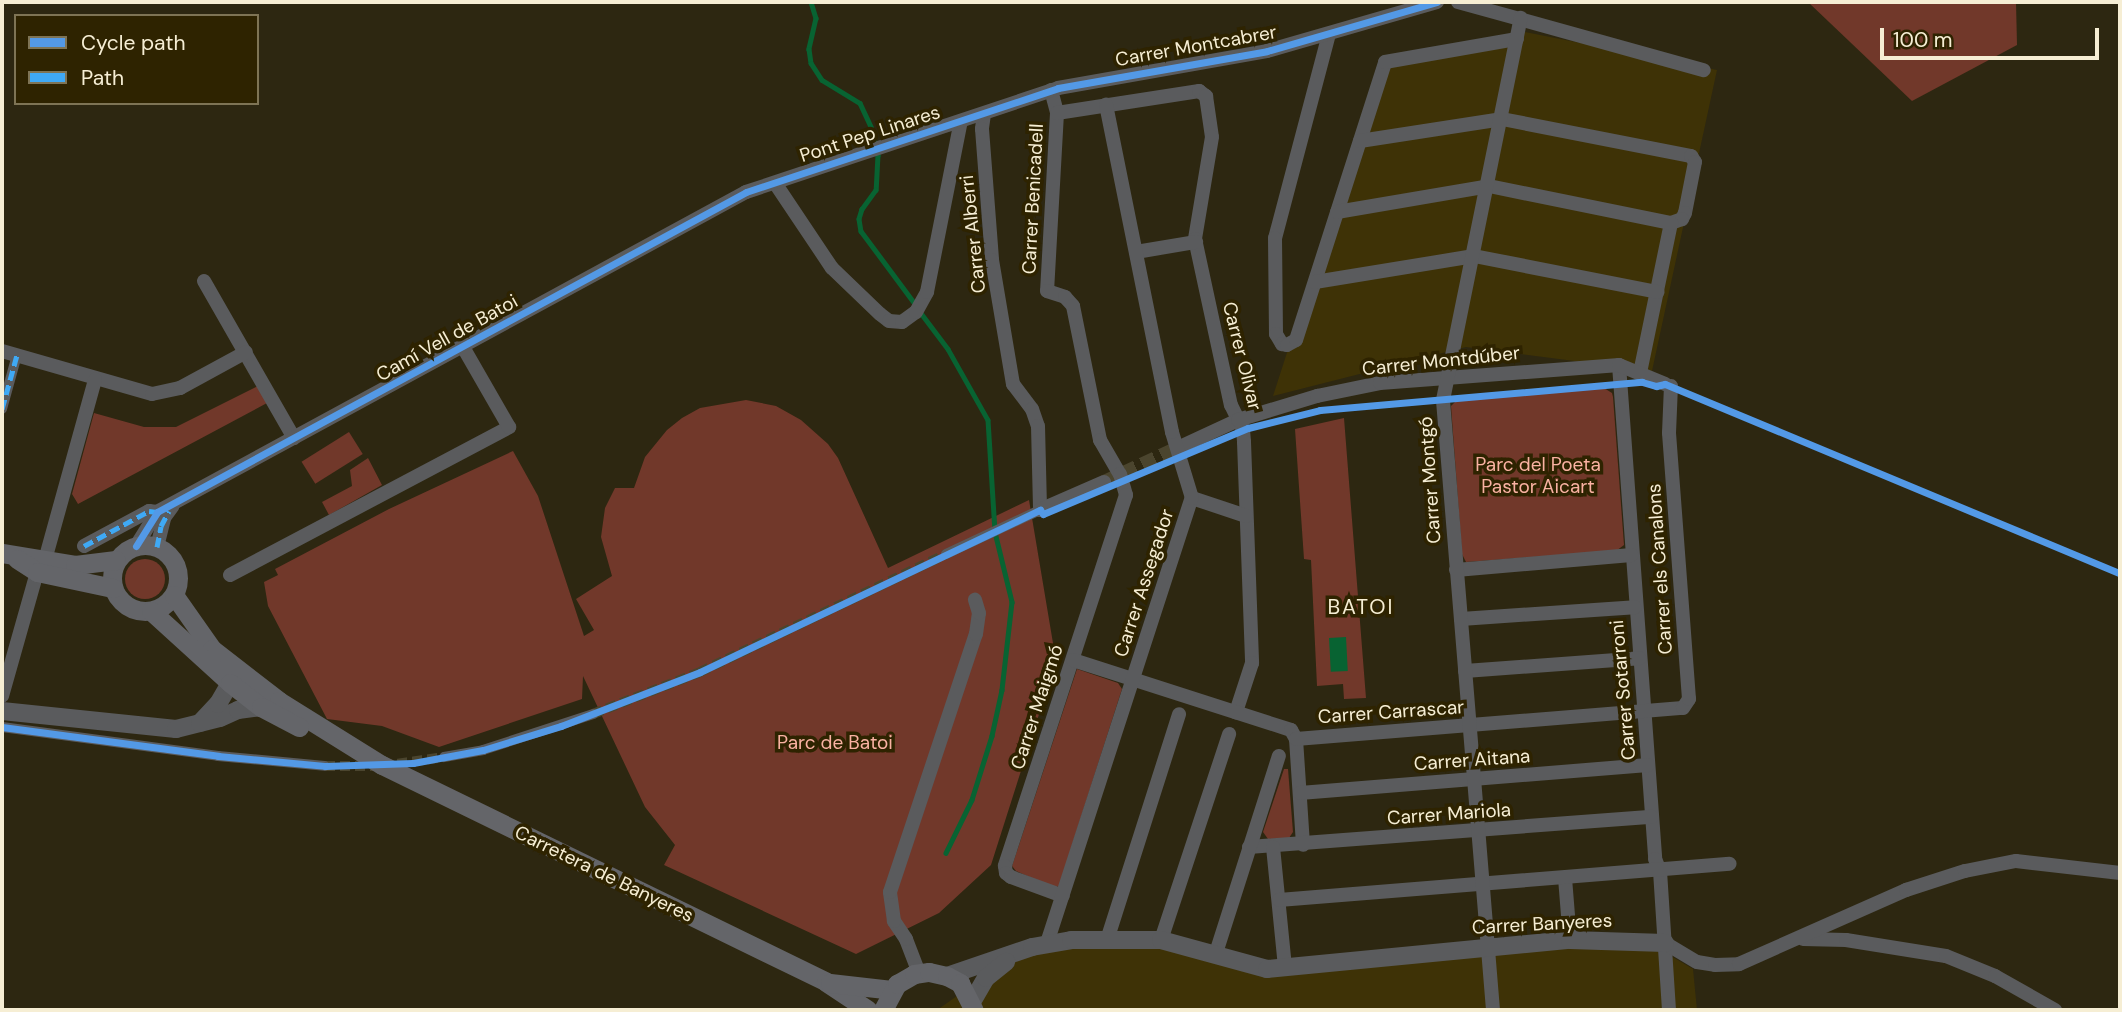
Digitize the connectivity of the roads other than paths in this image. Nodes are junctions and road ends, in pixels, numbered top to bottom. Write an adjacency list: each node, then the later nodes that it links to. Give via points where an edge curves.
1 (1437, 2): 4 (street, Carrer Montcabrer)
2 (1458, 2): 3 (street)
3 (1521, 18): 5 (street, Carrer Montgó); 6 (street)
4 (1329, 34): 7 (street, Carrer Montcabrer, via 1267,51); 22 (street, via 1275,238 1276,334 1282,344 1296,340)
5 (1517, 38): 11 (street, Carrer Montgó); 13 (street, via 1385,62)
6 (1704, 70)
7 (1051, 90): 9 (street, Carrer Benicadell); 10 (street, Carrer Montcabrer)
8 (1106, 105): 9 (street); 18 (street, Carrer Olivar, via 1203,92 1212,137); 19 (street, Carrer Assegador)
9 (1057, 113): 38 (street, Carrer Benicadell, via 1047,291 1065,297 1073,306 1100,440 1120,474)
10 (984, 114): 12 (street, Carrer Montcabrer); 41 (street, Carrer Alberri, via 992,260 1013,383 1038,426)
11 (1502, 119): 13 (street); 15 (street, Carrer Montgó); 17 (street, via 1684,153 1695,162 1685,213)
12 (961, 121): 14 (street, Pont Pep Linares); 14 (street, via 928,292 902,323 889,321 843,280 821,253)
13 (1360, 141): 16 (street)
14 (782, 180): 24 (street, Camí Vell de Batoi, via 746,192)
15 (1489, 186): 16 (street); 17 (street); 20 (street, Carrer Montgó)
16 (1337, 212): 22 (street)
17 (1671, 223): 23 (street)
18 (1196, 242): 19 (street); 34 (street, Carrer Olivar)
19 (1136, 252): 39 (street, Carrer Assegador, via 1172,432)
20 (1474, 256): 22 (street); 23 (street); 30 (street, Carrer Montgó)
21 (204, 281): 26 (street)
22 (1315, 282)
23 (1657, 292): 29 (street)
24 (463, 347): 35 (street, Camí Vell de Batoi); 53 (street, via 509,428)
25 (2, 351): 27 (street)
26 (246, 352): 31 (street, via 180,388 160,393 143,394); 35 (street)
27 (17, 355): 31 (street); 33 (street)
28 (1619, 365): 29 (street, Carrer Montdúber); 30 (street, Carrer Montdúber); 49 (street, Carrer Sotarroni)
29 (1640, 373): 32 (street, Carrer Montdúber)
30 (1447, 376): 34 (street, Carrer Montdúber, via 1317,396); 52 (street, Carrer Montgó, via 1443,400)
31 (95, 380): 51 (street)
32 (1668, 385): 68 (street, Carrer els Canalons, via 1689,699 1680,709)
33 (2, 409)
34 (1238, 421): 36 (street, Carrer Montdúber); 43 (street, Carrer Olivar, via 1244,442)
35 (294, 438): 40 (street, Camí Vell de Batoi)
36 (1184, 445)
37 (1104, 482): 41 (street)
38 (1126, 495): 61 (street, Carrer Maigmó)
39 (1192, 498): 43 (street); 63 (street, Carrer Assegador)
40 (175, 502): 42 (street, Camí Vell de Batoi); 46 (street, via 164,518)
41 (1040, 510): 47 (street)
42 (157, 512): 44 (street, Camí Vell de Batoi, via 149,511); 45 (street, Camí Vell de Batoi)
43 (1246, 516): 69 (street, Carrer Olivar, via 1252,663)
44 (83, 546)
45 (136, 546): 46 (main road); 50 (main road)
46 (157, 547): 55 (main road, via 176,567)
47 (946, 554)
48 (8, 555): 51 (main road)
49 (1632, 555): 52 (street); 57 (street, Carrer Sotarroni)
50 (116, 560): 51 (main road); 54 (main road)
51 (41, 566): 54 (main road); 65 (street)
52 (1456, 570): 59 (street, Carrer Montgó)
53 (230, 575)
54 (113, 588): 58 (main road, via 125,606)
55 (174, 594): 58 (main road); 79 (main road, Carretera de Banyeres, via 212,649 279,701)
56 (975, 600): 106 (street, via 979,613 976,634 890,892 894,920)
57 (1635, 607): 59 (street); 60 (street, Carrer Sotarroni)
58 (151, 611): 64 (main road, Carretera de Banyeres)
59 (1461, 619): 62 (street, Carrer Montgó)
60 (1640, 658): 62 (street); 68 (street, Carrer Sotarroni)
61 (1073, 660): 63 (street, Carrer Carrascar); 94 (street, Carrer Maigmó, via 1005,866 1011,877)
62 (1465, 671): 73 (street, Carrer Montgó)
63 (1132, 681): 69 (street, Carrer Carrascar); 94 (street, Carrer Assegador)
64 (229, 683): 66 (main road, Carretera de Banyeres); 72 (street)
65 (2, 696)
66 (261, 707): 72 (street); 79 (main road, Carretera de Banyeres)
67 (2, 711): 72 (street, via 176,729)
68 (1644, 711): 73 (street, Carrer Carrascar); 80 (street, Carrer Sotarroni)
69 (1236, 712): 76 (street, Carrer Carrascar, via 1291,730)
70 (593, 714): 78 (street, via 483,750)
71 (1179, 714): 98 (street)
72 (200, 723)
73 (1469, 725): 76 (street, Carrer Carrascar); 82 (street, Carrer Montgó)
74 (2, 727): 81 (street)
75 (1229, 734): 99 (street)
76 (1296, 739): 83 (street)
77 (1279, 756): 87 (street)
78 (444, 757)
79 (382, 765): 108 (main road, Carretera de Banyeres)
80 (1648, 765): 82 (street, Carrer Aitana); 84 (street, Carrer Sotarroni)
81 (325, 766)
82 (1473, 779): 83 (street, Carrer Aitana); 85 (street, Carrer Montgó)
83 (1300, 793): 86 (street)
84 (1652, 817): 85 (street, Carrer Mariola); 90 (street, Carrer Sotarroni, via 1654,859)
85 (1477, 832): 86 (street, Carrer Mariola); 93 (street, Carrer Montgó)
86 (1303, 845): 88 (street, Carrer Mariola)
87 (1249, 847): 88 (street, Carrer Mariola); 104 (street)
88 (1273, 848): 95 (street)
89 (1730, 864): 90 (street)
90 (1660, 870): 92 (street); 101 (street, Carrer Sotarroni)
91 (2120, 873): 97 (street, via 2003,862 1932,880)
92 (1565, 878): 93 (street); 100 (street)
93 (1483, 885): 95 (street); 102 (street, Carrer Montgó)
94 (1063, 896): 96 (street, Carrer Assegador)
95 (1279, 900): 105 (street)
96 (1049, 936): 98 (street, Carrer Banyeres); 103 (street, Carrer Banyeres)
97 (1798, 939): 101 (street, Carrer Banyeres, via 1748,961 1714,965 1697,962); 115 (street, Carrer Banyeres, via 1846,940 1946,956 1995,976)
98 (1107, 940): 99 (street, Carrer Banyeres)
99 (1161, 940): 104 (street, Carrer Banyeres)
100 (1570, 940): 101 (street, Carrer Banyeres); 102 (street, Carrer Banyeres)
101 (1665, 943): 114 (street, Carrer Sotarroni)
102 (1489, 947): 105 (street, Carrer Banyeres); 113 (street, Carrer Montgó)
103 (1014, 956): 107 (street, Carrer Banyeres); 110 (street, Carrer Banyeres, via 986,978)
104 (1214, 956): 105 (street, Carrer Banyeres, via 1261,968)
105 (1285, 967)
106 (919, 973): 107 (main road); 109 (main road)
107 (947, 976): 110 (main road, via 960,983)
108 (826, 982): 109 (main road, Carretera de Banyeres); 111 (main road, Carretera de Banyeres)
109 (892, 990): 112 (main road)
110 (974, 1006)
111 (867, 1010)
112 (883, 1010)
113 (1493, 1010)
114 (1669, 1010)
115 (2055, 1010)

